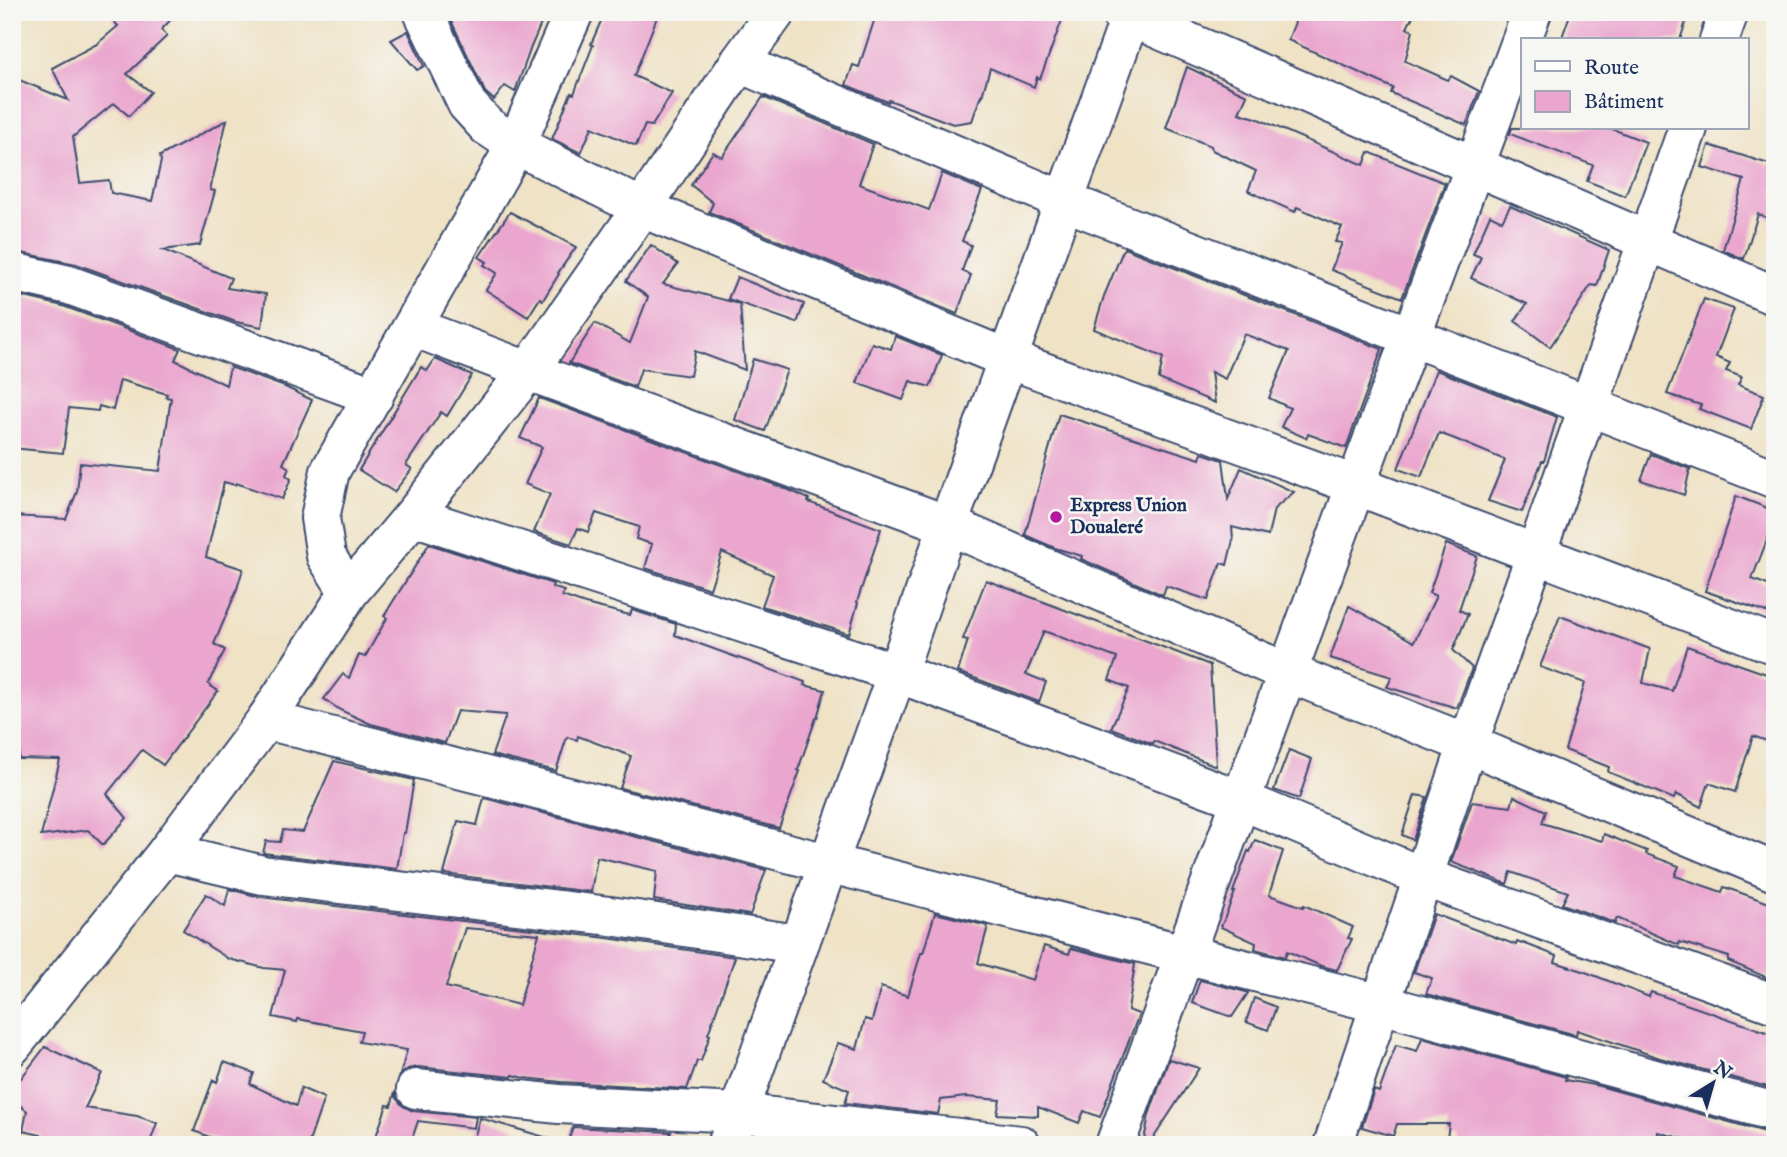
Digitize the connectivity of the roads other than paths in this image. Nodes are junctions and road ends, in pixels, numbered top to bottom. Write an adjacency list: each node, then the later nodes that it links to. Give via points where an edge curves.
1 (423, 12): 12 (street, via 467,104 487,126)
2 (574, 12): 12 (street)
3 (776, 12): 10 (street)
4 (1532, 12): 7 (street)
5 (1729, 12): 8 (street)
6 (1127, 14): 13 (street); 14 (street)
7 (1522, 38)
8 (1720, 38)
9 (1521, 41): 13 (street)
10 (739, 63): 14 (street); 15 (street)
11 (1687, 130): 16 (street)
12 (516, 145): 15 (street); 19 (street)
13 (1474, 166): 16 (street); 20 (street)
14 (1064, 201): 20 (street); 21 (street)
15 (642, 208): 21 (street); 22 (street)
16 (1648, 240): 18 (street); 24 (street)
17 (12, 272): 23 (street, via 69,285)
18 (1775, 296)
19 (413, 327): 22 (street); 23 (street)
20 (1411, 336): 24 (street); 26 (street)
21 (1008, 359): 26 (street); 28 (street)
22 (528, 371): 27 (street); 28 (street)
23 (374, 396): 30 (street, via 330,471 320,518 326,556)
24 (1589, 405): 25 (street); 29 (street)
25 (1775, 479)
26 (1355, 485): 29 (street); 32 (street)
27 (413, 516): 30 (street); 33 (street)
28 (948, 525): 32 (street); 33 (street)
29 (1536, 554): 31 (street); 35 (street)
30 (349, 592): 34 (street)
31 (1775, 645)
32 (1286, 672): 35 (street); 36 (street)
33 (897, 673): 36 (street); 38 (street)
34 (266, 720): 37 (street); 38 (street)
35 (1468, 744): 39 (street); 40 (street)
36 (1239, 799): 40 (street); 42 (street)
37 (167, 852): 41 (street, via 263,875 610,916); 45 (street)
38 (827, 863): 41 (street); 42 (street)
39 (1775, 872)
40 (1423, 877): 43 (street); 44 (street)
41 (798, 944): 48 (street)
42 (1184, 953): 43 (street); 50 (street)
43 (1381, 1004): 47 (street); 51 (street)
44 (1775, 1004)
45 (12, 1046)
46 (415, 1089): 48 (street)
47 (1775, 1112)
48 (733, 1129): 49 (street)
49 (1021, 1145)
50 (1115, 1145)
51 (1333, 1145)

